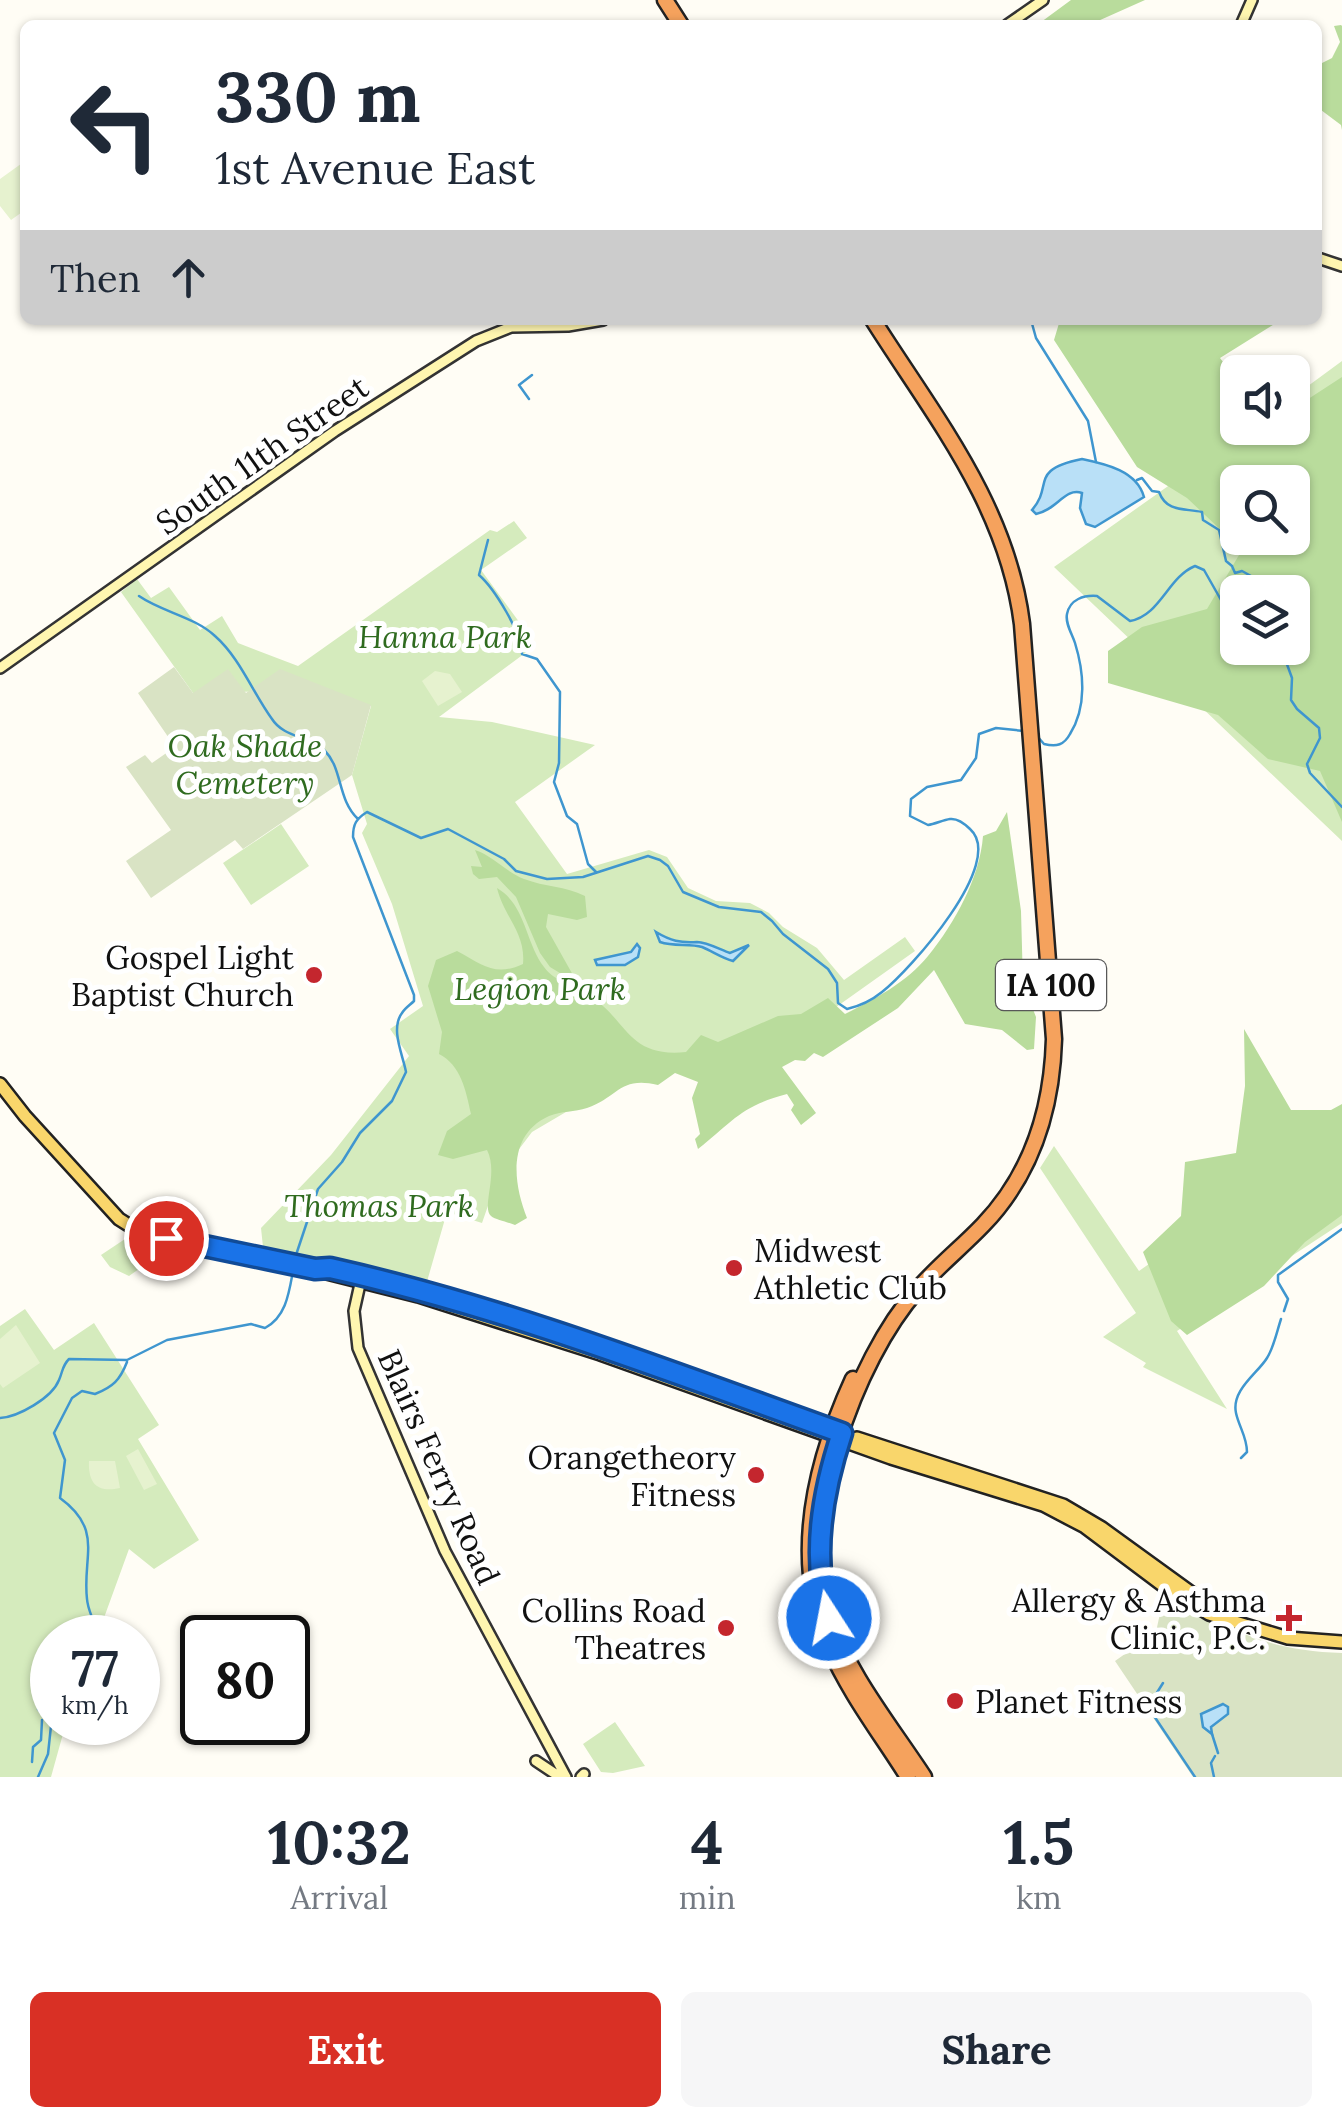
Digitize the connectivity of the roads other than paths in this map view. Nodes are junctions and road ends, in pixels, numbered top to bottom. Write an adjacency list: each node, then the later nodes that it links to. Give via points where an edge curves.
1 (1043, 0): 2 (street)
2 (1014, 20)
3 (574, 325): 6 (street, South 11th Street, via 511,327 476,341 335,431)
4 (866, 325): 7 (highway, IA 100, via 993,534 1011,596)
5 (875, 325): 7 (highway, IA 100, via 996,521 1018,595)
6 (0, 668)
7 (1024, 689): 10 (highway, IA 100, via 1054,1039 1048,1106 1028,1161 1004,1200 886,1330)
8 (0, 1084): 9 (main road, via 118,1219 138,1231)
9 (361, 1278): 10 (main road); 12 (street, Blairs Ferry Road, via 354,1311 358,1348 445,1552)
10 (836, 1434): 11 (main road, via 1043,1505 1195,1606 1270,1634); 14 (highway, IA 100, via 816,1482 810,1535 819,1619 849,1686); 15 (highway, IA 100, via 823,1511 822,1594 852,1667)
11 (1342, 1642)
12 (553, 1749): 13 (street, Blairs Ferry Road); 13 (street, via 536,1761)
13 (563, 1777)
14 (908, 1777)
15 (924, 1777)

